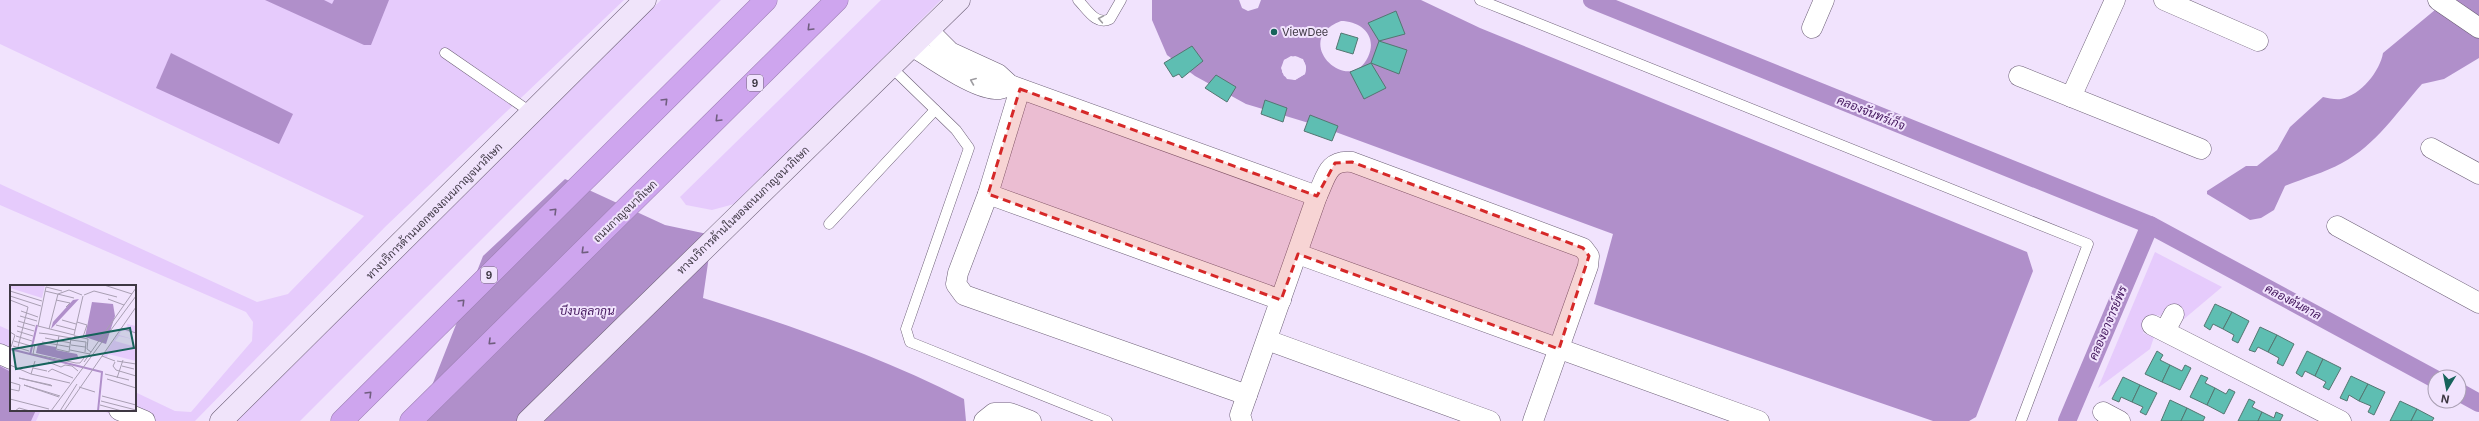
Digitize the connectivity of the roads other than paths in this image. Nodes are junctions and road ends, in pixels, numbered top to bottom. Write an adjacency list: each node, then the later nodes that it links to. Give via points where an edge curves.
1 (645, 0): 23 (main road, ทางบริการด้านนอกของถนนกาญจนาภิเษก)
2 (766, 0): 43 (highway, 9, one-way to 2)
3 (837, 0): 44 (highway, ถนนกาญจนาภิเษก / 9, one-way to 44)
4 (959, 0): 14 (main road, ทางบริการด้านในของถนนกาญจนาภิเษก)
5 (1078, 0): 6 (lane, one-way to 5, via 1110,19 1105,21 1095,18)
6 (1121, 0)
7 (1480, 0): 53 (lane, via 2088,244)
8 (1824, 0): 12 (street)
9 (2115, 0): 21 (street)
10 (2164, 0): 15 (street)
11 (2438, 0): 13 (street)
12 (1812, 28)
13 (2479, 28)
14 (928, 30): 16 (main road, ทางบริการด้านในของถนนกาญจนาภิเษก); 20 (street, via 950,52 998,74)
15 (2258, 41)
16 (912, 46): 18 (main road, ทางบริการด้านในของถนนกาญจนาภิเษก); 20 (street, one-way to 16, via 995,90 973,82 952,72)
17 (445, 53): 23 (lane)
18 (890, 66): 22 (lane); 45 (main road, ทางบริการด้านในของถนนกาญจนาภิเษก)
19 (2019, 76): 21 (street)
20 (1015, 87): 27 (street); 28 (street)
21 (2071, 97): 25 (street)
22 (935, 110): 29 (lane); 48 (lane, via 956,130 969,148 906,329 910,342)
23 (532, 113): 42 (main road, ทางบริการด้านนอกของถนนกาญจนาภิเษก)
24 (2431, 148): 26 (street)
25 (2200, 149)
26 (2479, 174)
27 (988, 194): 32 (street); 39 (street, via 958,273 956,284 964,295)
28 (1318, 196): 31 (street); 36 (street, via 1335,163 1352,162 1583,248 1590,256 1588,266)
29 (829, 224)
30 (2337, 226): 33 (street)
31 (1298, 254): 32 (street); 36 (street)
32 (1281, 300): 35 (street)
33 (2479, 303)
34 (2174, 314): 54 (street, via 2158,328)
35 (1267, 340): 39 (street); 50 (street)
36 (1559, 349): 51 (street); 52 (street)
37 (0, 354): 38 (street)
38 (10, 359)
39 (1247, 395): 49 (street, via 1240,415)
40 (121, 411): 41 (street)
41 (145, 421)
42 (221, 421)
43 (342, 421)
44 (411, 421)
45 (528, 421)
46 (984, 421): 47 (street, via 994,413 1010,413)
47 (1031, 421)
48 (1107, 421)
49 (1242, 421)
50 (1490, 421)
51 (1533, 421)
52 (1758, 421)
53 (2021, 421)
54 (2341, 421)

